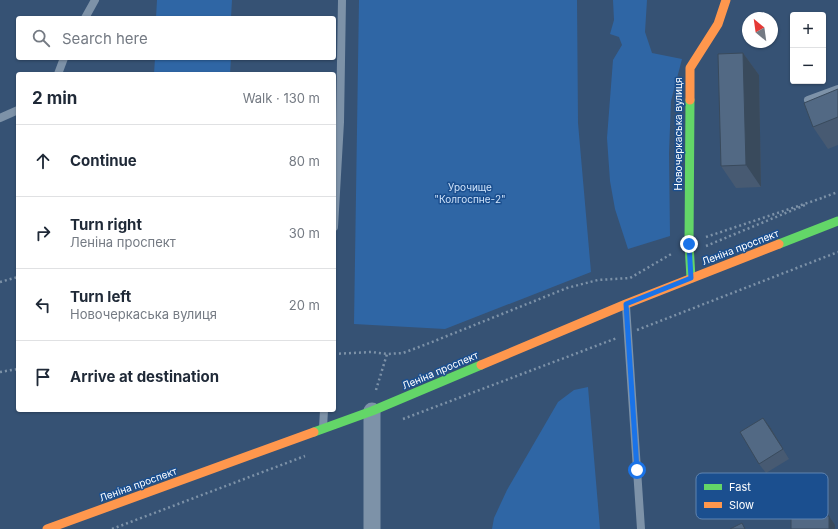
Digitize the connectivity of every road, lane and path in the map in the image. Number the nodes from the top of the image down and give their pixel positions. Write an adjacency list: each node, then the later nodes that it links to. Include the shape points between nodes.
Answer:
1 (95, 0): 4 (lane)
2 (342, 0): 11 (lane)
3 (726, 0): 15 (main road, Новочеркаська вулиця, via 718,24 690,68)
4 (86, 16)
5 (63, 60): 6 (lane)
6 (59, 72)
7 (838, 89): 8 (lane)
8 (808, 100)
9 (16, 111): 10 (lane)
10 (0, 118)
11 (336, 192)
12 (838, 192): 13 (path)
13 (825, 197): 15 (path); 15 (path, via 725,230)
14 (838, 221): 18 (main road, Леніна проспект)
15 (690, 248): 18 (main road, Новочеркаська вулиця); 23 (path, via 630,278 598,280 567,288 428,344 403,353)
16 (838, 252): 21 (path)
17 (16, 278): 19 (path)
18 (691, 278): 20 (main road, Леніна проспект)
19 (0, 282)
20 (626, 304): 21 (lane); 26 (main road, Леніна проспект)
21 (628, 334): 31 (lane)
22 (336, 354): 23 (path)
23 (387, 354): 26 (path)
24 (16, 369): 25 (path)
25 (0, 372)
26 (372, 410): 28 (main road, Леніна проспект); 30 (street)
27 (324, 412): 28 (lane)
28 (323, 429): 29 (main road, Леніна проспект)
29 (47, 529)
30 (372, 529)
31 (641, 529)

